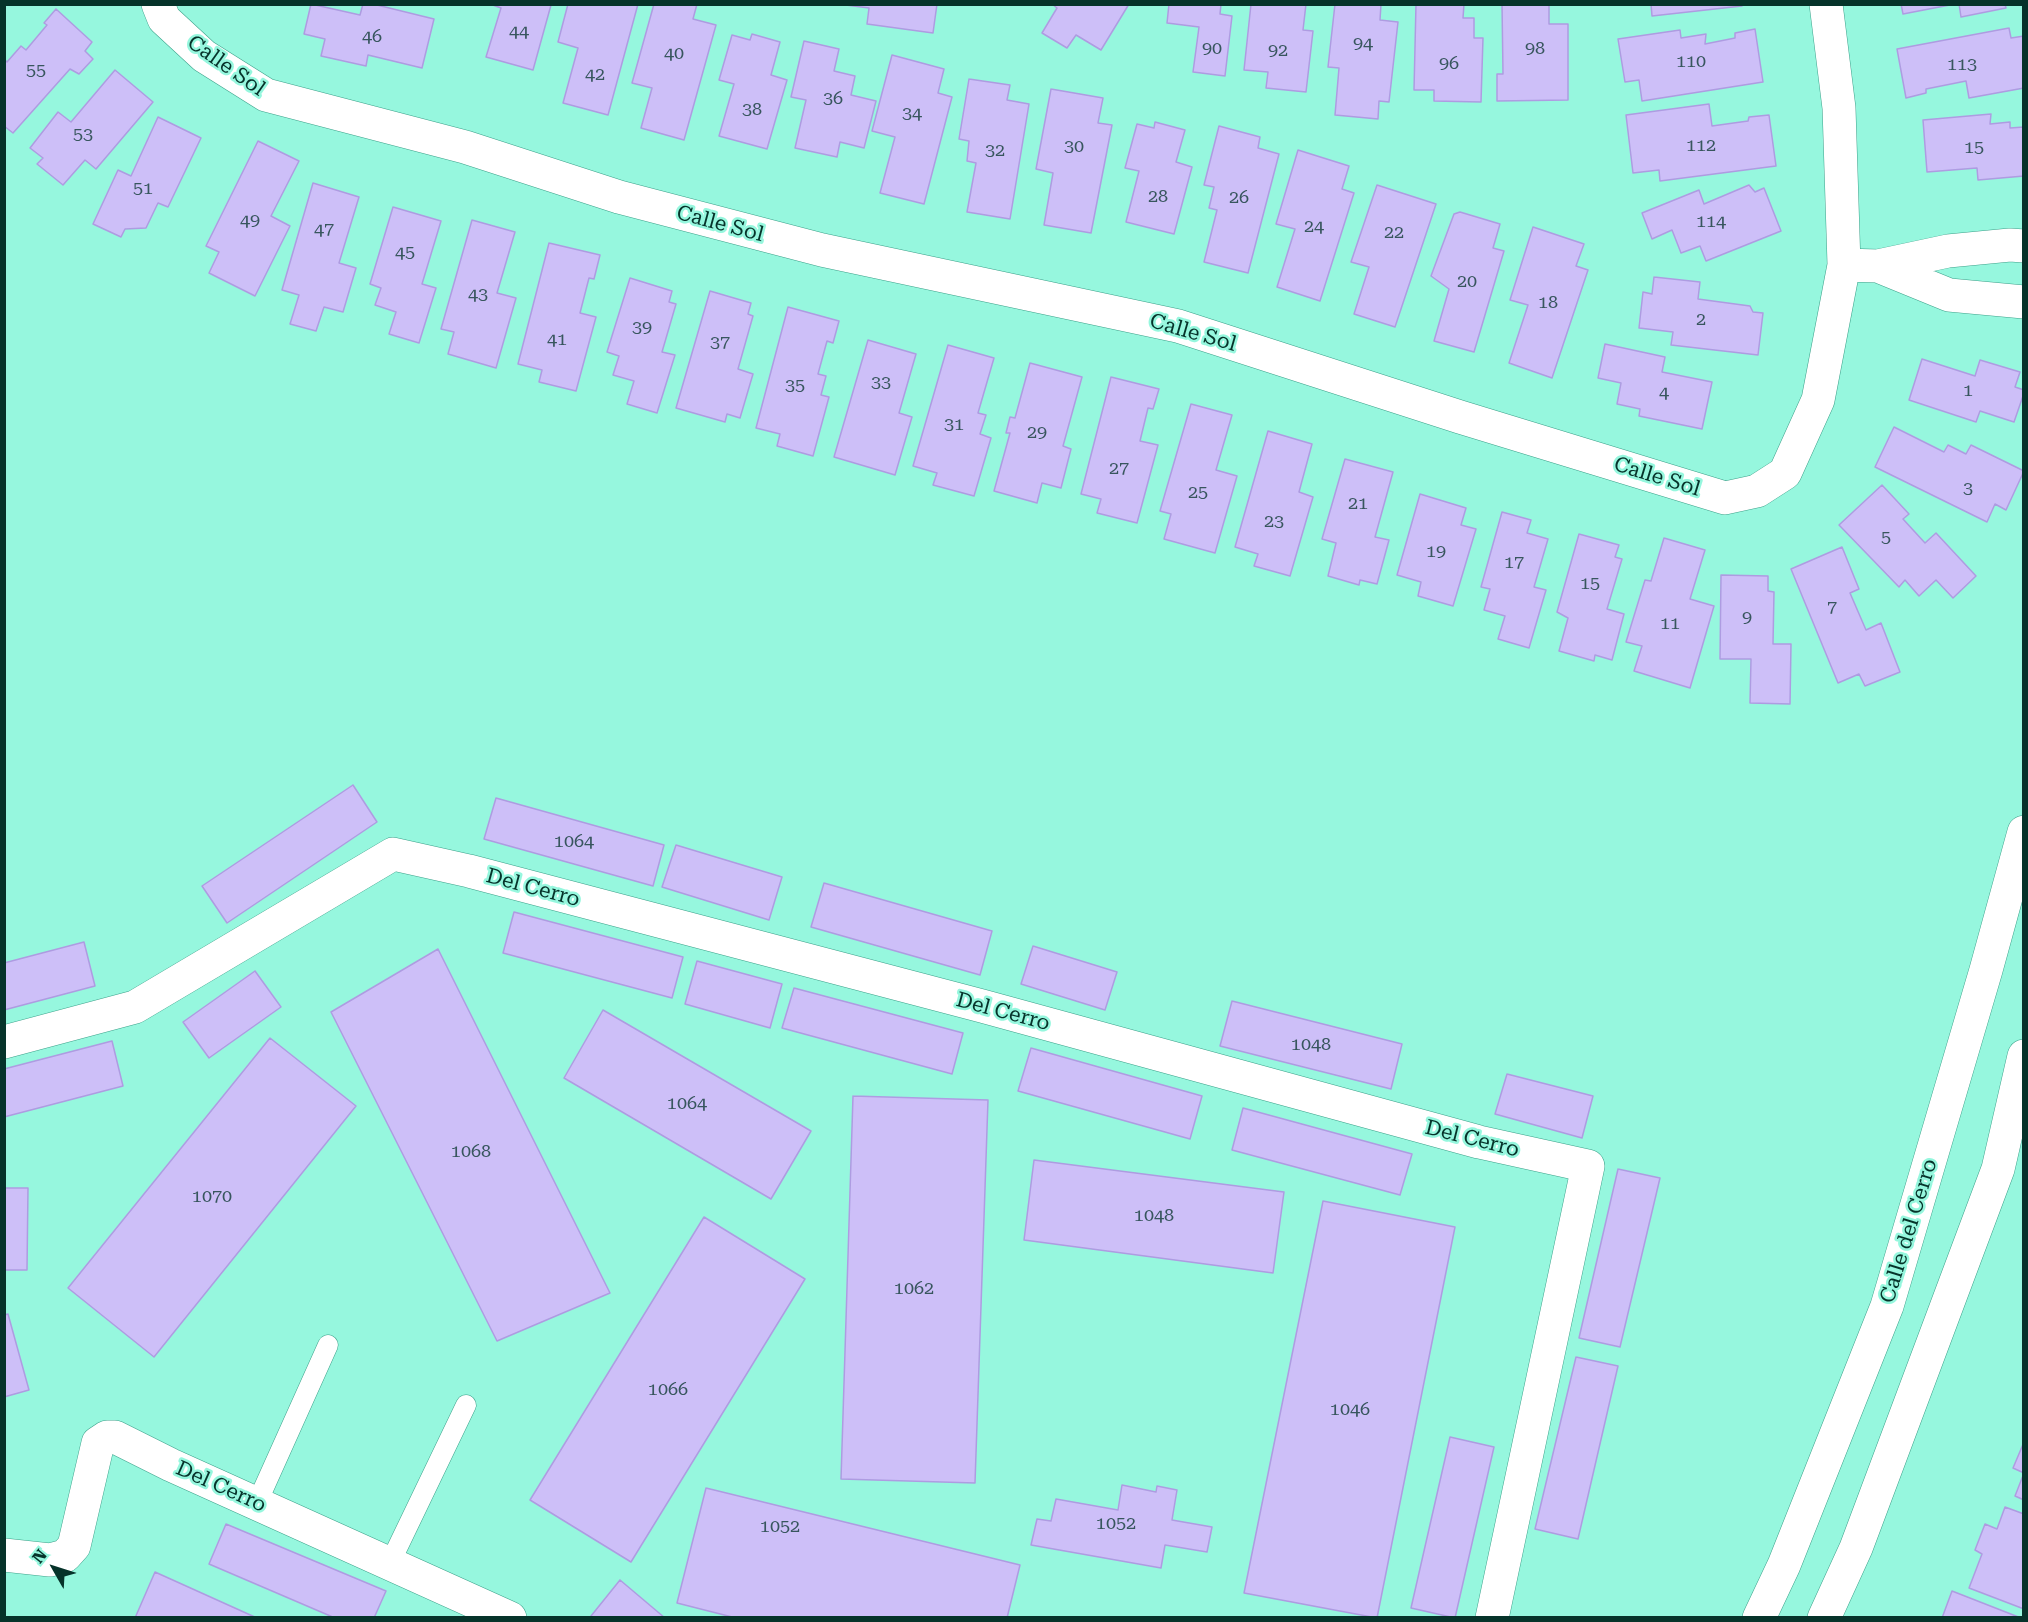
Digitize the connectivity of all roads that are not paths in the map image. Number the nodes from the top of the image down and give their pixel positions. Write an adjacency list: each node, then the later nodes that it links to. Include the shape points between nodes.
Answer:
1 (158, 4): 4 (street, Calle Sol, via 164,19 204,56 266,95 465,147 619,197 822,250 1178,326 1725,498 1757,491 1785,473 1818,400)
2 (1826, 4): 4 (street, Calle Sol, via 1839,108)
3 (2024, 246): 5 (street, via 1948,251)
4 (1844, 265): 5 (street)
5 (1878, 267): 6 (street, via 1949,295)
6 (2024, 302)
7 (2023, 837): 17 (street, Calle del Cerro, via 1887,1306 1784,1565)
8 (4, 1042): 16 (street, Del Cerro, via 135,1007 393,854 982,1006 1479,1142 1588,1166)
9 (2024, 1056): 18 (street, via 1998,1168 1856,1548)
10 (328, 1345): 12 (lane)
11 (466, 1405): 14 (lane)
12 (257, 1503): 13 (street, Del Cerro, via 115,1437 107,1437 98,1443 75,1546 65,1556 50,1560); 14 (street, Del Cerro)
13 (4, 1555)
14 (390, 1563): 15 (street, Del Cerro)
15 (510, 1617)
16 (1492, 1617)
17 (1759, 1617)
18 (1824, 1617)

